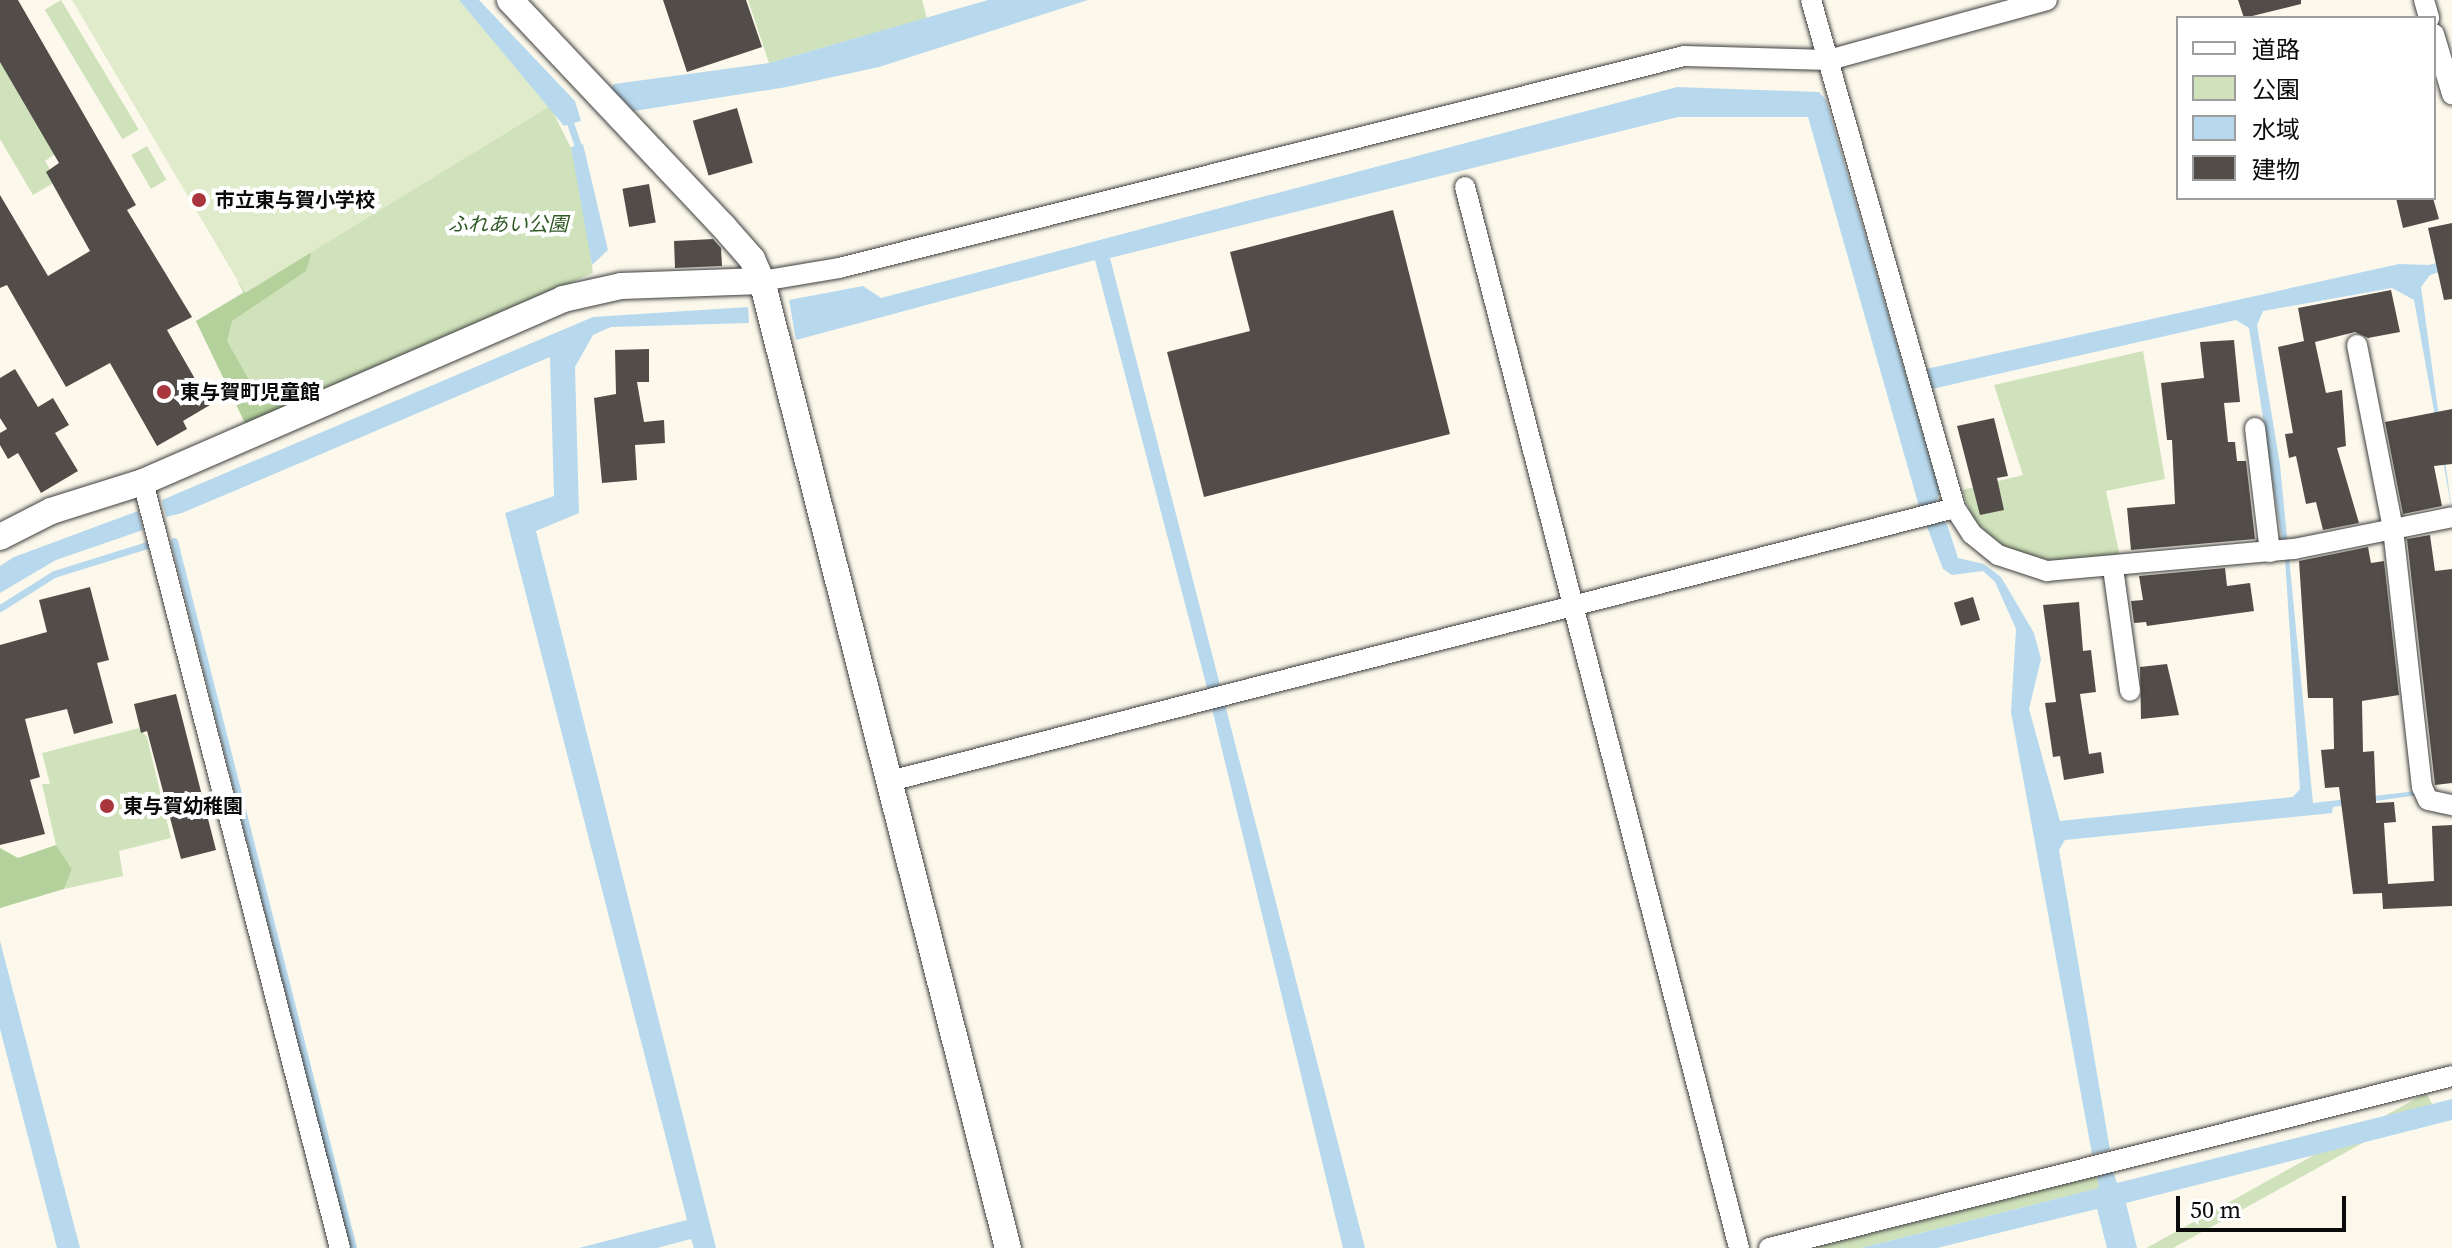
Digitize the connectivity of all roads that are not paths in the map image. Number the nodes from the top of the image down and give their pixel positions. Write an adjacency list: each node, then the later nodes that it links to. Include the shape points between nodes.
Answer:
1 (510, 0): 8 (street, via 723,226)
2 (1811, 0): 5 (street)
3 (2047, 0): 5 (street)
4 (2436, 41): 6 (street)
5 (1829, 60): 8 (street, via 1684,56 839,268); 12 (street)
6 (2452, 94)
7 (1465, 187): 18 (street)
8 (762, 281): 11 (street, via 621,286 563,299); 20 (street)
9 (2357, 345): 14 (street)
10 (2255, 428): 16 (street)
11 (143, 482): 15 (street, via 51,511); 23 (street)
12 (1949, 509): 17 (street, via 1998,555 2047,571); 18 (street)
13 (2452, 517): 14 (street)
14 (2393, 529): 16 (street); 21 (street, via 2422,787 2428,800)
15 (0, 537)
16 (2281, 550): 17 (street)
17 (2113, 568): 19 (street)
18 (1574, 606): 20 (street); 25 (street)
19 (2130, 691)
20 (890, 781): 24 (street)
21 (2452, 805)
22 (2452, 1076): 26 (street)
23 (340, 1248)
24 (1008, 1248)
25 (1739, 1248)
26 (1769, 1248)

